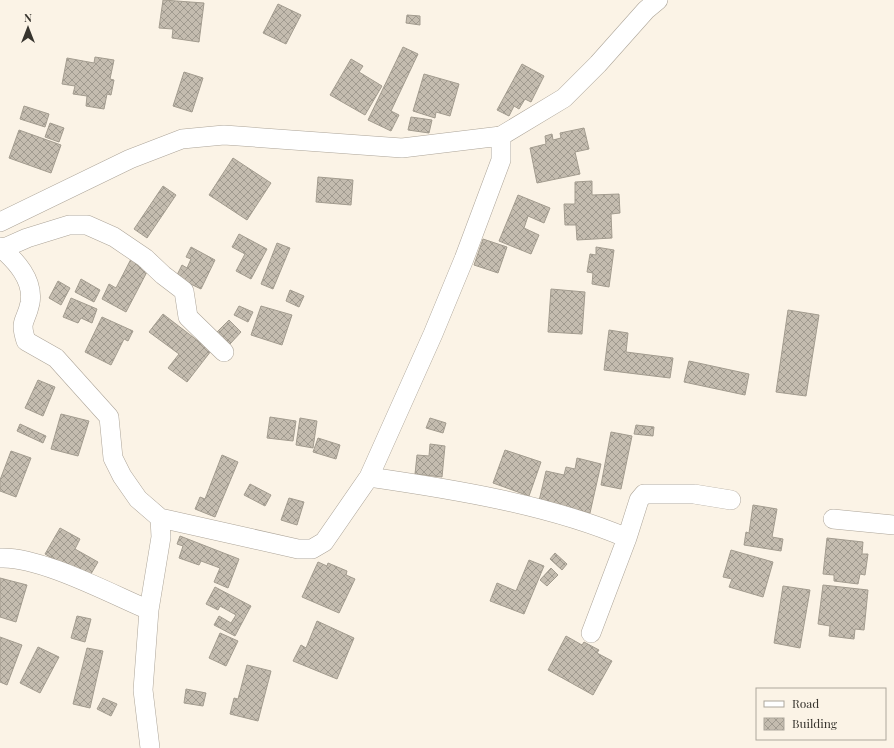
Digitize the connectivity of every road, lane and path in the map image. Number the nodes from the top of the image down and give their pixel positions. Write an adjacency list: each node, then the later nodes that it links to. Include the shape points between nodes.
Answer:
1 (658, 0): 2 (street, via 564,98)
2 (501, 136): 3 (street, via 402,148 224,135 182,139 130,159); 6 (street, via 501,160 464,259)
3 (0, 222)
4 (1, 248): 5 (street, via 69,225 87,225 114,237 184,290 188,318); 8 (street, via 23,271 30,289 30,302 21,327 26,342 56,358 109,417 113,458 122,476 138,499)
5 (224, 352)
6 (369, 477): 8 (street, via 324,542 312,549 298,549); 11 (street, via 436,486 539,510)
7 (731, 500): 11 (street, via 694,494 644,494 636,506)
8 (160, 518): 13 (street, via 161,537)
9 (833, 519): 10 (street)
10 (894, 525)
11 (627, 538): 14 (street)
12 (0, 558): 13 (street, via 7,557 45,566)
13 (149, 610): 15 (street, via 143,690)
14 (591, 633)
15 (150, 748)

